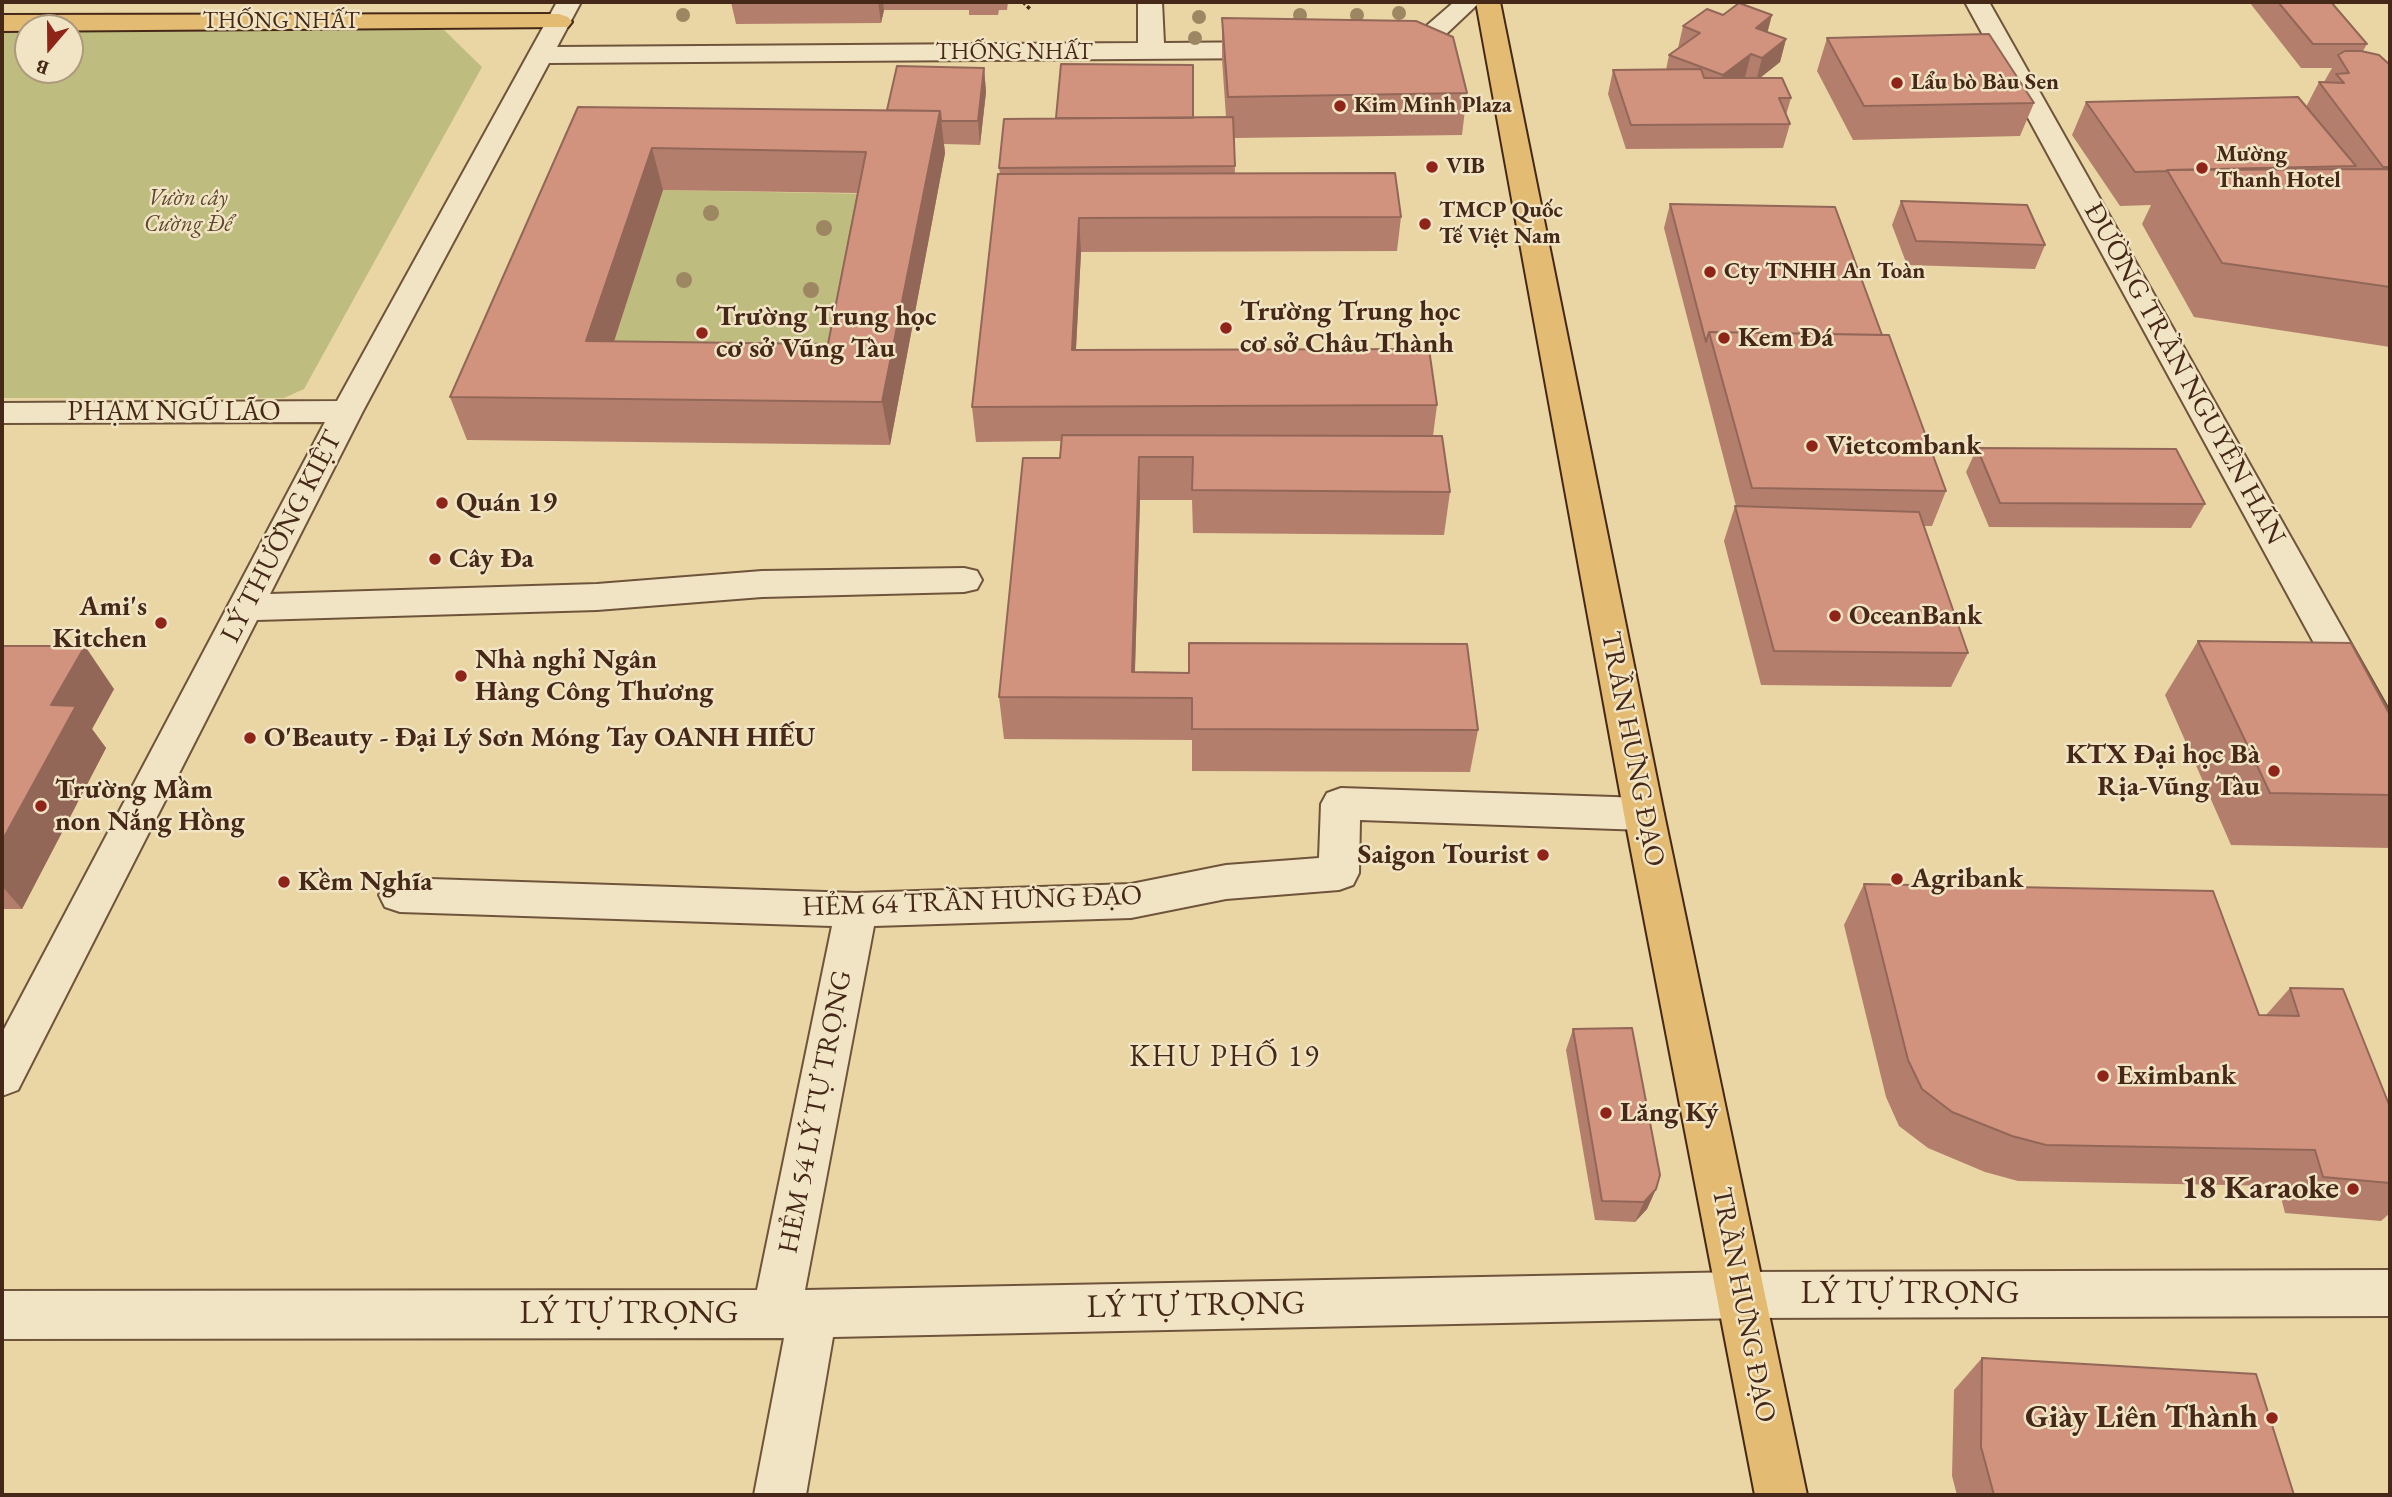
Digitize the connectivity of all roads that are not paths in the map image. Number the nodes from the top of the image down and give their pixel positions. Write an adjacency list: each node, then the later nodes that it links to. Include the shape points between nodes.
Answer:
1 (1150, 2): 9 (street)
2 (1468, 2): 7 (street, via 1416,48)
3 (1488, 2): 16 (main road, TRẦN HƯNG ĐẠO)
4 (1977, 2): 15 (street, ĐƯỜNG TRẦN NGUYÊN HÃN)
5 (564, 12): 6 (main road, THỐNG NHẤT); 10 (street, LÝ THƯỜNG KIỆT)
6 (84, 22)
7 (1360, 49)
8 (1304, 50): 9 (street, THỐNG NHẤT)
9 (1151, 52): 10 (street, THỐNG NHẤT)
10 (543, 55): 11 (street, LÝ THƯỜNG KIỆT)
11 (347, 411): 12 (street, PHẠM NGŨ LÃO); 14 (street, LÝ THƯỜNG KIỆT)
12 (2, 413)
13 (964, 580): 14 (street, via 762,584 597,597)
14 (245, 608): 19 (street, LÝ THƯỜNG KIỆT)
15 (2390, 747)
16 (1644, 814): 18 (street, HẺM 64 TRẦN HƯNG ĐẠO, via 1340,804 1339,873 1226,882 1131,901); 21 (main road, TRẦN HƯNG ĐẠO)
17 (400, 895): 18 (street, HẺM 64 TRẦN HƯNG ĐẠO)
18 (856, 910): 22 (street, HẺM 54 LÝ TỰ TRỌNG)
19 (2, 1076)
20 (2390, 1293): 21 (street, LÝ TỰ TRỌNG)
21 (1742, 1295): 22 (street, LÝ TỰ TRỌNG); 25 (main road, TRẦN HƯNG ĐẠO)
22 (794, 1314): 23 (street, LÝ TỰ TRỌNG); 24 (street, HẺM 54 LÝ TỰ TRỌNG)
23 (2, 1315)
24 (780, 1495)
25 (1781, 1495)

